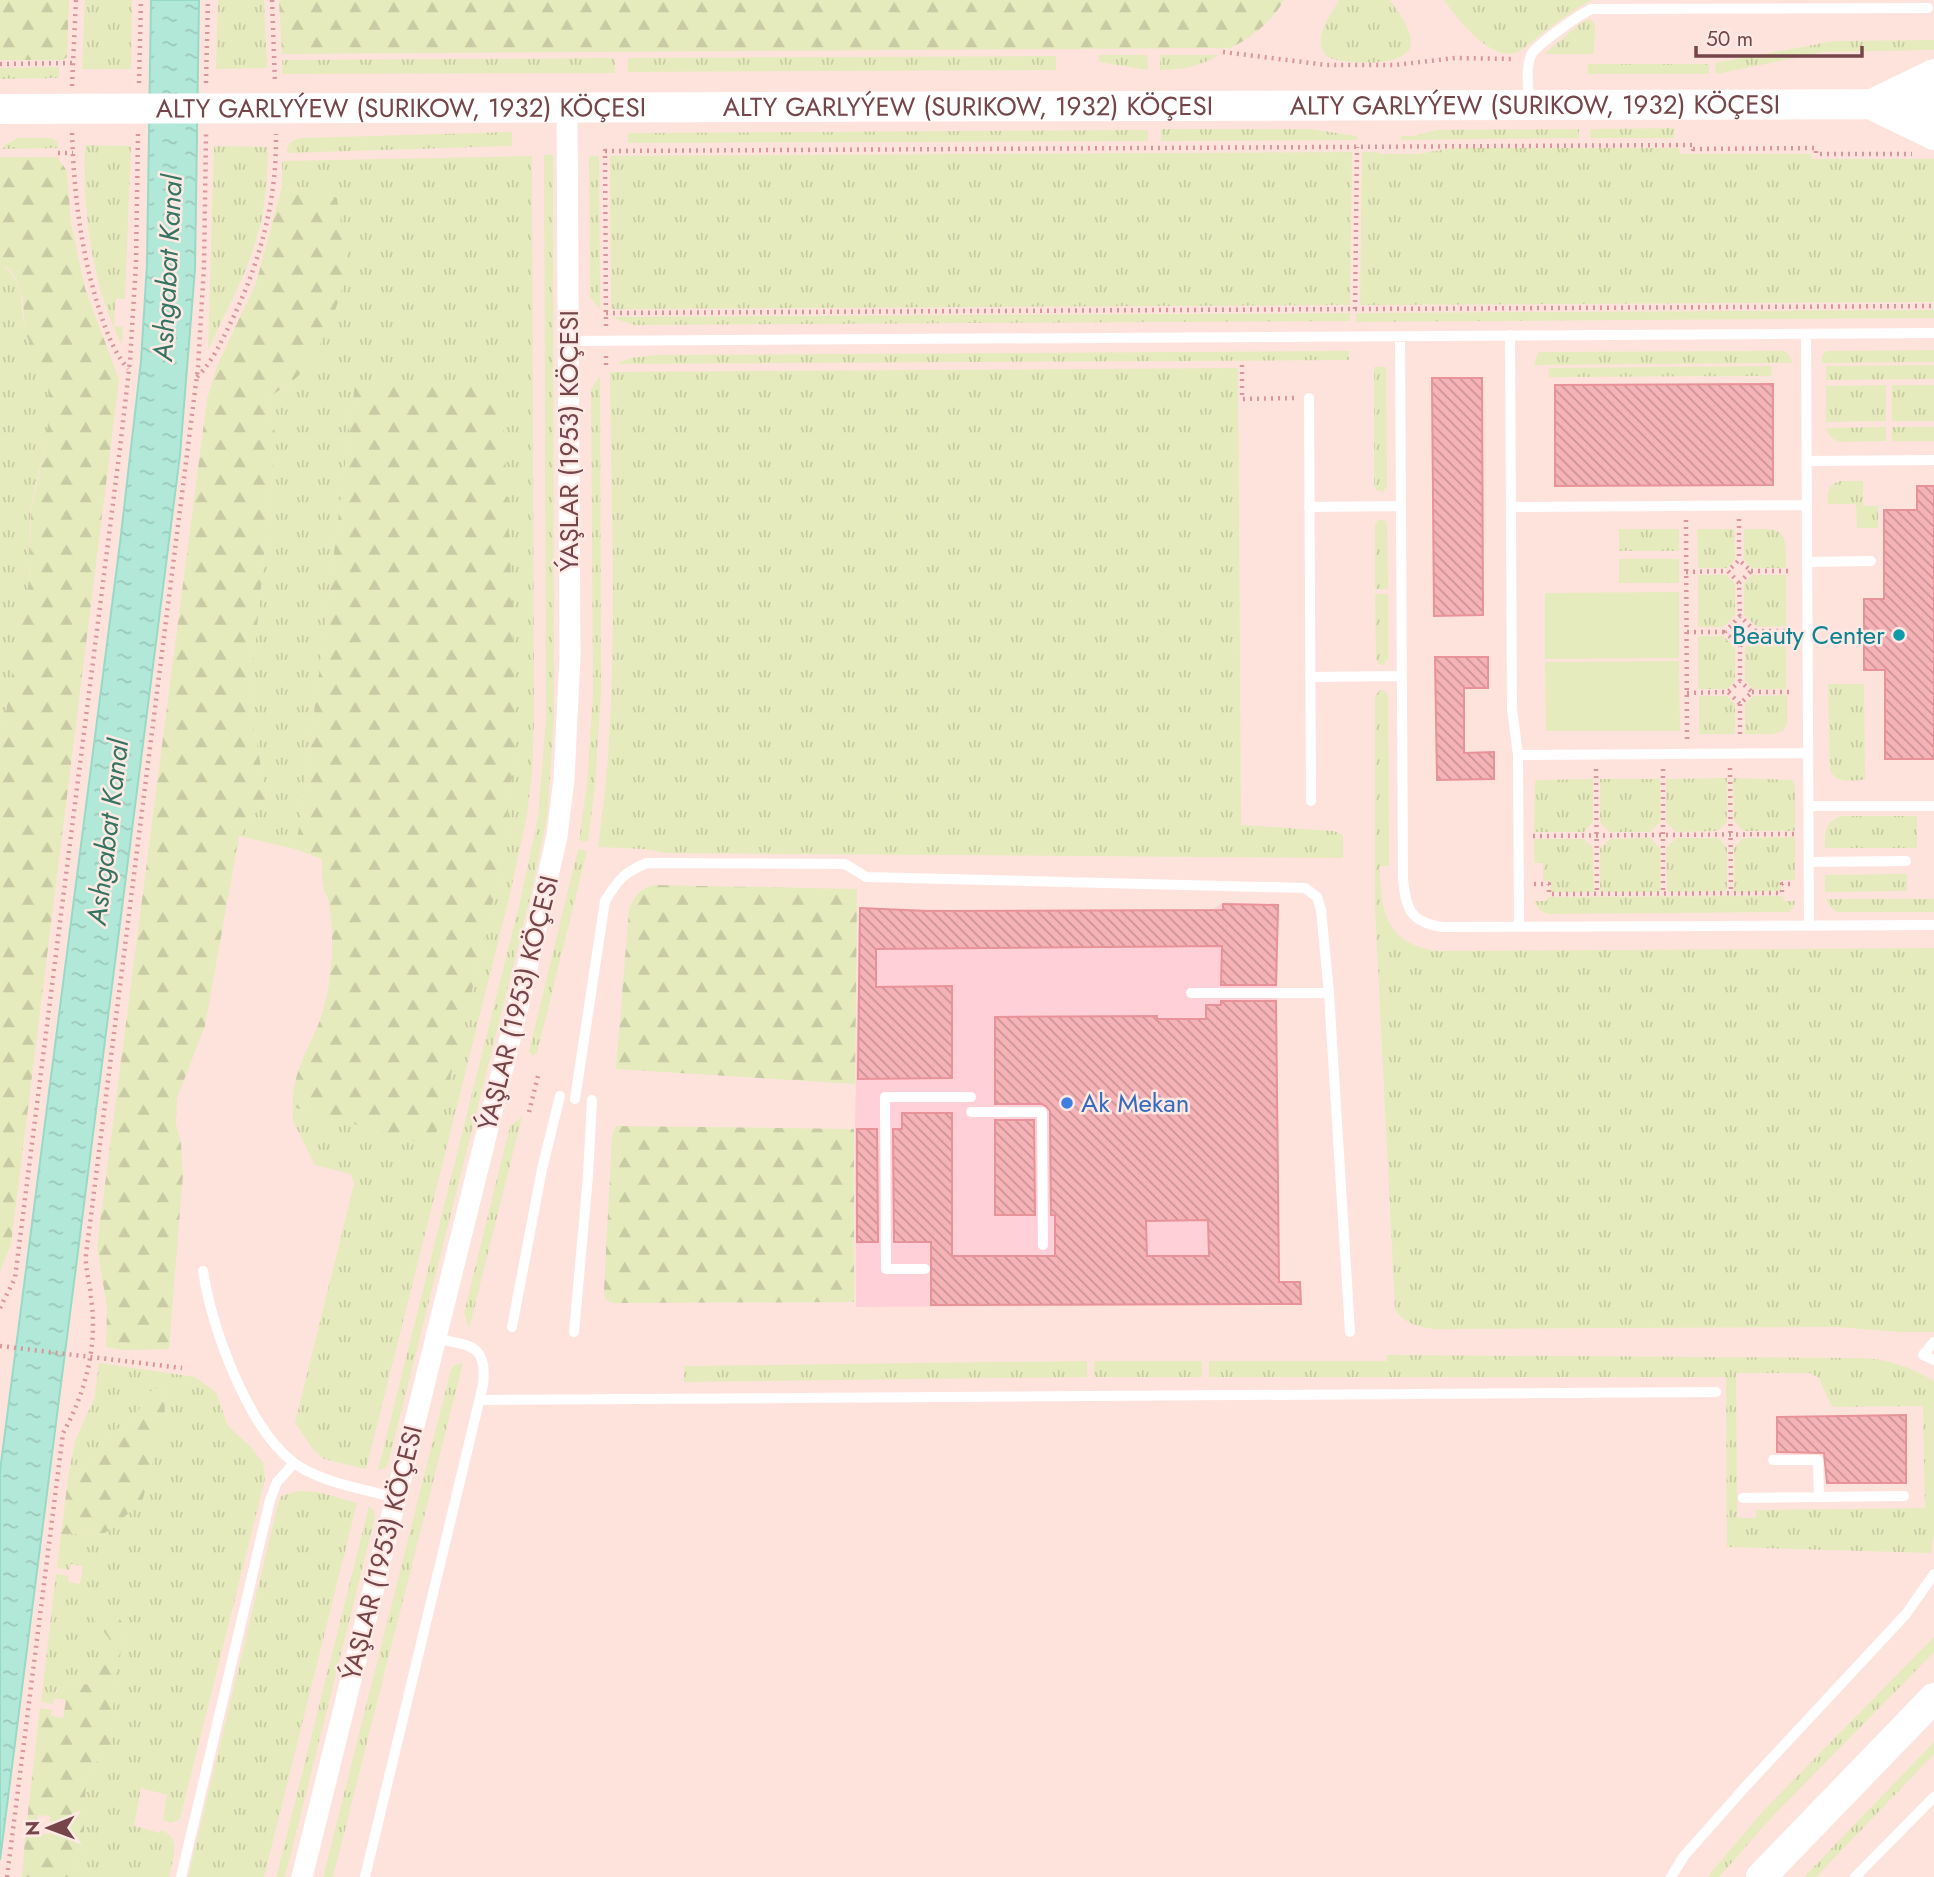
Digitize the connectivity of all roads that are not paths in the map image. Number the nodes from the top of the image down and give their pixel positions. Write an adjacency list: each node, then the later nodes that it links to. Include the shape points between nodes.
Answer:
1 (1928, 8): 5 (lane, via 1592,9 1532,53)
2 (1934, 74): 3 (street)
3 (1871, 104): 4 (street, ALTY GARLYÝEW (SURIKOW, 1932) KÖÇESI); 5 (street, ALTY GARLYÝEW (SURIKOW, 1932) KÖÇESI); 8 (street)
4 (1934, 104)
5 (1529, 106): 6 (street, ALTY GARLYÝEW (SURIKOW, 1932) KÖÇESI)
6 (567, 108): 7 (street, ALTY GARLYÝEW (SURIKOW, 1932) KÖÇESI); 13 (street, ÝAŞLAR (1953) KÖÇESI)
7 (0, 109)
8 (1927, 144)
9 (1934, 333): 10 (lane)
10 (1806, 334): 11 (lane); 16 (lane)
11 (1510, 335): 12 (lane); 20 (lane)
12 (1399, 338): 13 (lane); 18 (lane)
13 (569, 341): 48 (street, ÝAŞLAR (1953) KÖÇESI, via 568,708 557,836)
14 (1309, 398): 19 (lane)
15 (1934, 460): 16 (lane)
16 (1807, 461): 17 (lane)
17 (1807, 505): 20 (lane); 22 (lane)
18 (1401, 506): 19 (lane); 23 (lane)
19 (1309, 507): 24 (lane)
20 (1511, 507): 26 (lane, via 1512,709)
21 (1871, 561): 22 (lane)
22 (1807, 562): 25 (lane)
23 (1402, 676): 24 (lane); 34 (lane, via 1405,900 1416,919 1429,925)
24 (1310, 677): 27 (lane)
25 (1808, 753): 26 (lane); 28 (lane)
26 (1518, 755): 34 (lane)
27 (1311, 801)
28 (1808, 806): 29 (lane); 31 (lane)
29 (1934, 806)
30 (1906, 861): 31 (lane)
31 (1809, 862): 32 (lane)
32 (1809, 925): 33 (lane); 34 (lane)
33 (1934, 925)
34 (1519, 927)
35 (1191, 993): 36 (lane)
36 (1329, 993): 39 (lane, via 1321,911 1317,897 1305,888 866,877 845,864 647,863 629,870 605,901); 47 (lane)
37 (560, 1096): 45 (lane)
38 (971, 1097): 43 (lane, via 885,1097 886,1269)
39 (575, 1099)
40 (592, 1100): 46 (lane)
41 (971, 1112): 42 (lane, via 1042,1112)
42 (1043, 1245)
43 (925, 1269)
44 (203, 1271): 54 (lane, via 226,1357 244,1395 274,1444)
45 (512, 1327)
46 (574, 1332)
47 (1350, 1332)
48 (435, 1338): 52 (lane, via 471,1347 484,1359); 56 (street, ÝAŞLAR (1953) KÖÇESI)
49 (1934, 1342): 50 (lane, via 1923,1355)
50 (1934, 1360)
51 (1716, 1392): 52 (lane)
52 (480, 1400): 64 (lane)
53 (1773, 1460): 57 (lane, via 1818,1460)
54 (294, 1463): 56 (lane, via 313,1474); 62 (lane, via 270,1500)
55 (1904, 1496): 57 (lane)
56 (396, 1497): 63 (street, ÝAŞLAR (1953) KÖÇESI)
57 (1819, 1497): 58 (lane)
58 (1743, 1498)
59 (1934, 1574): 65 (lane, via 1906,1614 1746,1786)
60 (1934, 1698): 66 (street)
61 (1934, 1797): 67 (lane)
62 (181, 1877)
63 (302, 1877)
64 (365, 1877)
65 (1671, 1877)
66 (1761, 1877)
67 (1855, 1877)

